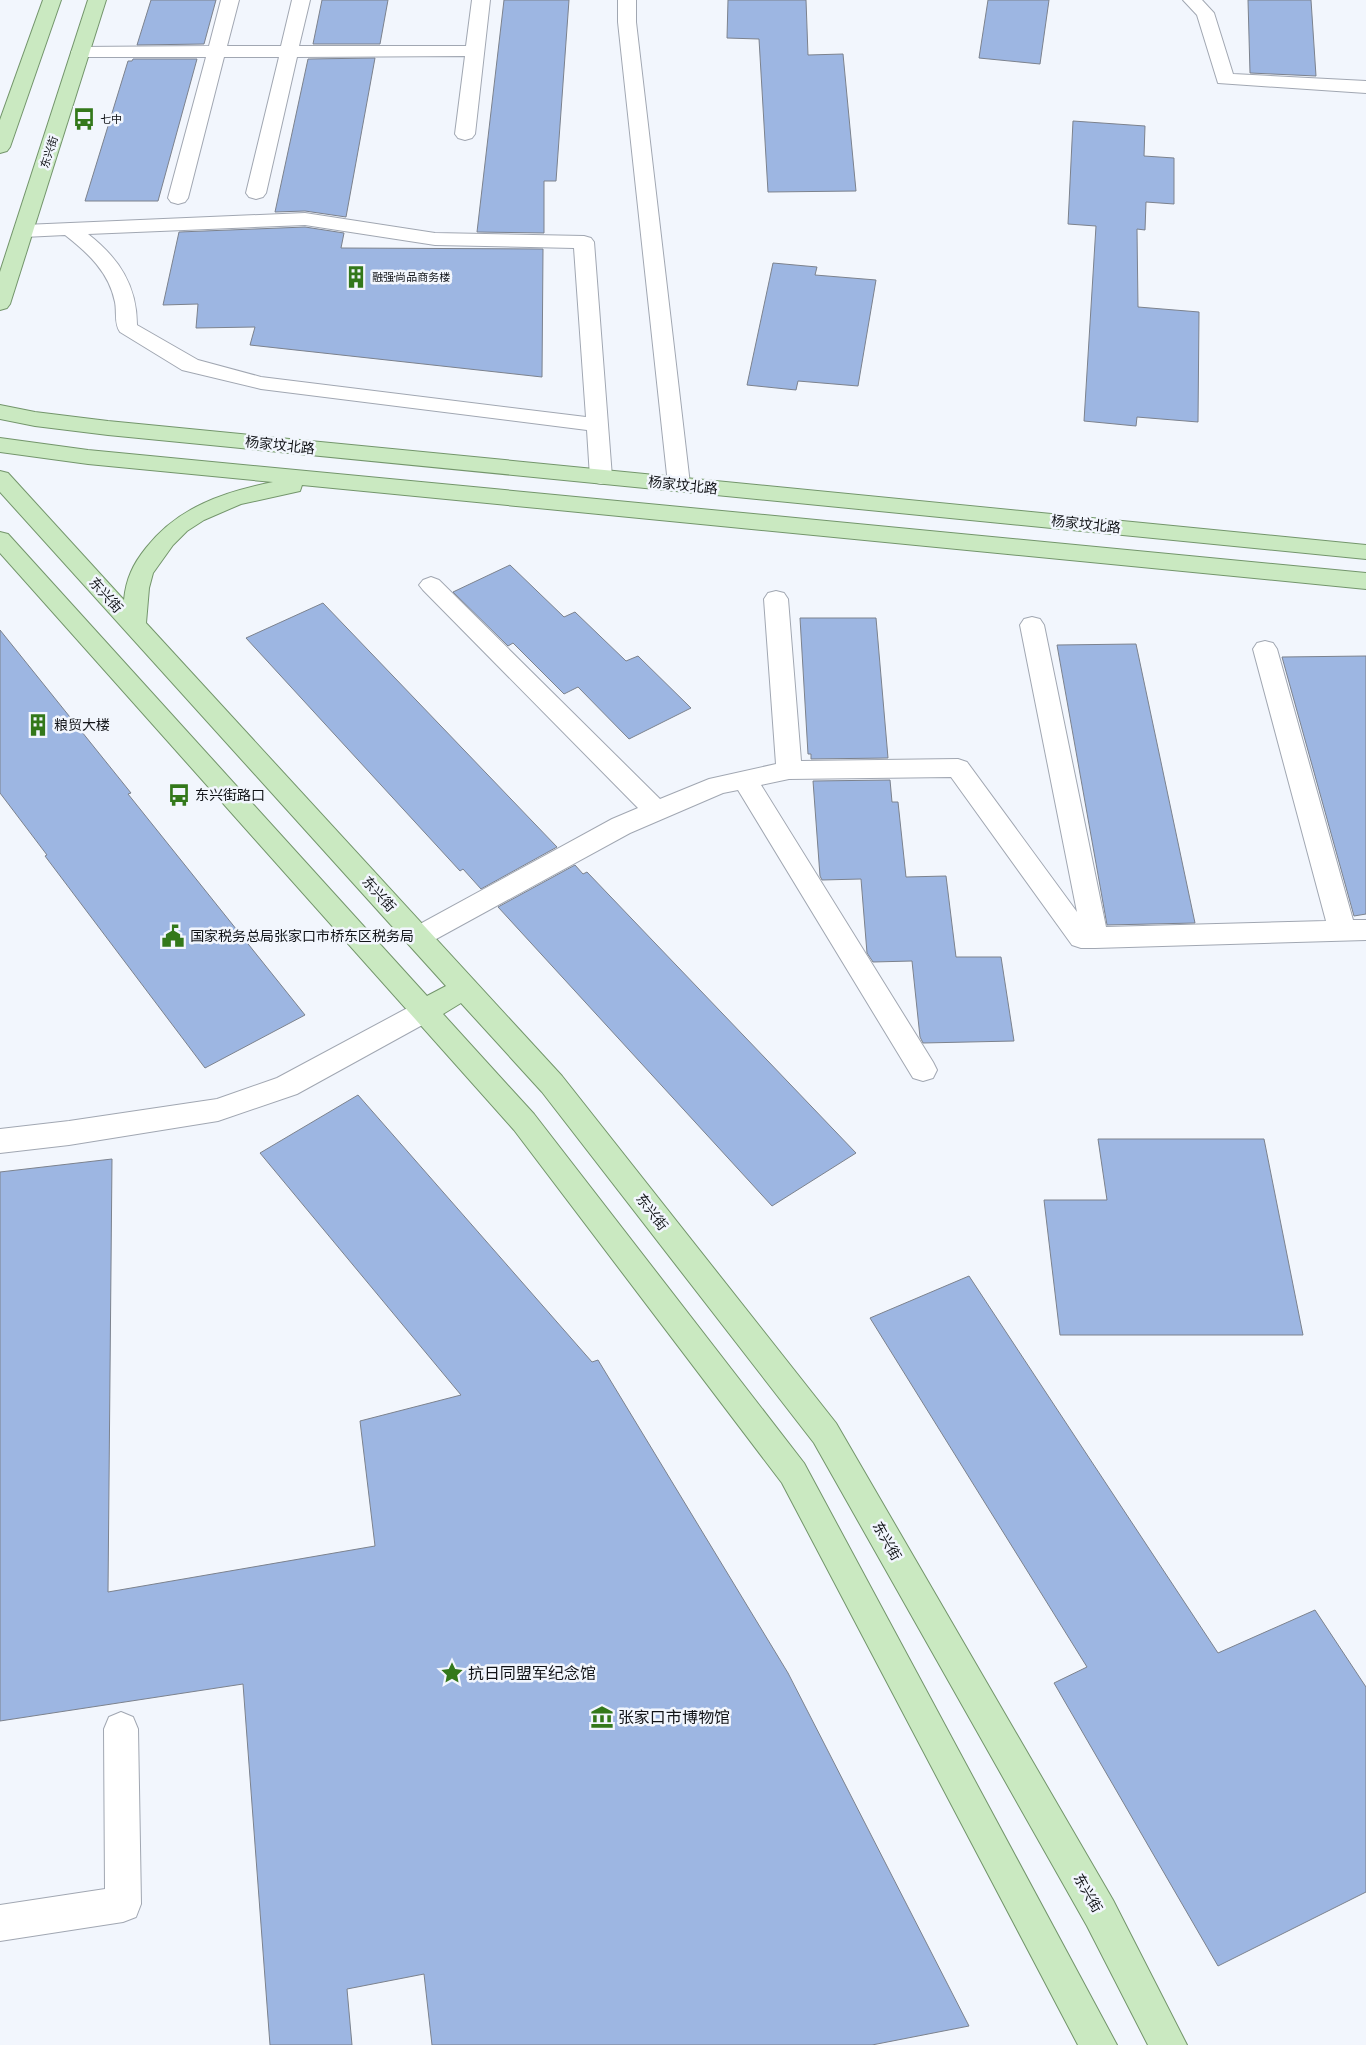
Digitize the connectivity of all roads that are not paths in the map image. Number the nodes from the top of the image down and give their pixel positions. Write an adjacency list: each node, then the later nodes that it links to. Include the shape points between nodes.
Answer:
1 (52, 0): 14 (main road)
2 (97, 0): 10 (main road, 东兴街)
3 (230, 0): 8 (street)
4 (300, 0): 9 (street)
5 (481, 0): 11 (street)
6 (627, 0): 26 (street)
7 (1192, 0): 12 (street, via 1205,13 1225,79)
8 (216, 51): 9 (street); 10 (street); 16 (street)
9 (288, 51): 11 (street); 15 (street)
10 (80, 52): 18 (main road, 东兴街)
11 (474, 52): 13 (street)
12 (1366, 87)
13 (465, 134)
14 (0, 147)
15 (256, 193)
16 (178, 198)
17 (69, 229): 18 (street); 21 (street, via 112,268 125,299 127,328 190,365 261,383); 21 (street, via 305,219 435,239 584,242)
18 (24, 230): 19 (main road, 东兴街)
19 (0, 304)
20 (0, 412): 23 (main road, 杨家坟北路, via 108,428)
21 (597, 424): 23 (street)
22 (0, 445): 25 (main road, 杨家坟北路)
23 (601, 477): 26 (main road, 杨家坟北路)
24 (0, 478): 32 (main road, 东兴街)
25 (334, 480): 29 (main road, 杨家坟北路); 32 (main road, via 270,489 226,500 190,518 161,542 140,574)
26 (679, 484): 28 (main road, 杨家坟北路)
27 (0, 539): 42 (main road)
28 (1366, 552)
29 (1366, 581)
30 (431, 585): 37 (street)
31 (776, 598): 35 (street)
32 (134, 625): 39 (main road, 东兴街)
33 (1032, 625): 40 (street)
34 (1265, 649): 38 (street)
35 (789, 770): 36 (street); 40 (street, via 958,768 1081,938)
36 (744, 779): 37 (street, via 718,784); 43 (street)
37 (656, 811): 39 (street, via 621,826)
38 (1354, 930): 40 (street)
39 (418, 936): 41 (main road, 东兴街)
40 (1095, 938)
41 (464, 988): 42 (main road); 48 (main road, 东兴街, via 552,1084 825,1433 1100,1913)
42 (425, 1011): 44 (street, via 287,1086 218,1110); 47 (main road, via 524,1122 793,1472)
43 (923, 1070)
44 (0, 1141)
45 (121, 1729): 46 (street, via 123,1904)
46 (0, 1923)
47 (1098, 2045)
48 (1168, 2045)

